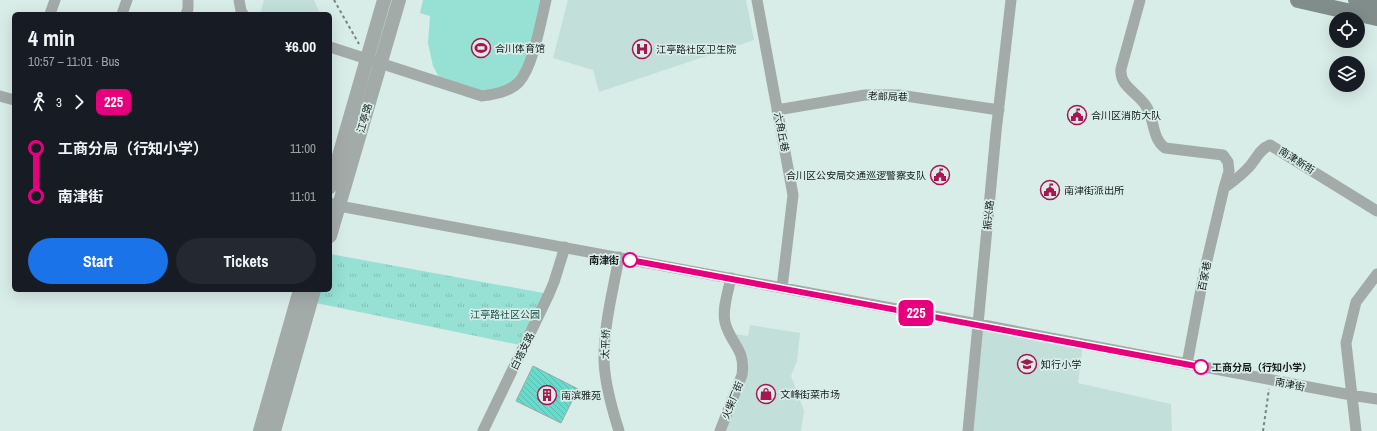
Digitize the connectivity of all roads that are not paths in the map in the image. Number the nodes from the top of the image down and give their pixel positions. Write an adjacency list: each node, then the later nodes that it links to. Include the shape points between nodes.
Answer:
1 (55, 0): 14 (street)
2 (127, 0): 15 (street)
3 (188, 0): 16 (street)
4 (239, 0): 17 (street)
5 (384, 0): 20 (street, 江亭路)
6 (399, 0): 20 (street, 江亭路)
7 (546, 0): 20 (street, via 530,62 519,82 501,93 482,96)
8 (757, 0): 23 (street, 六角丘巷)
9 (1011, 0): 24 (street, 振兴路)
10 (1140, 0): 26 (street, 百家巷, via 1120,77 1144,102 1156,137 1165,148 1223,155 1227,159 1229,171)
11 (1298, 0): 18 (main road)
12 (1356, 0): 13 (main road)
13 (1377, 5)
14 (51, 12)
15 (123, 12)
16 (187, 12)
17 (242, 12)
18 (1377, 18)
19 (332, 48): 20 (street)
20 (374, 61): 25 (street, 江亭路); 27 (street, 江亭路)
21 (0, 96): 22 (street)
22 (12, 99)
23 (777, 110): 24 (street, 老邮局巷, via 865,95 899,95); 34 (street, 六角丘巷, via 793,195)
24 (999, 110): 37 (street, 振兴路)
25 (332, 181)
26 (1224, 188): 28 (street, 南津新街, via 1242,174 1259,153 1270,145); 38 (street, 百家巷, via 1204,273)
27 (334, 205): 29 (street, 江亭路); 30 (street, 南津街)
28 (1377, 211)
29 (332, 220)
30 (564, 248): 31 (street, 南津街); 43 (street, 白塔支路, via 549,294)
31 (619, 258): 33 (street, 南津街); 44 (street, 太平桥, via 605,328 604,360)
32 (1377, 274): 39 (street, via 1356,302 1346,343)
33 (730, 278): 34 (street, 南津街); 45 (street, 火柴厂街, via 724,320 740,352 743,367)
34 (782, 288): 37 (street, 南津街)
35 (299, 292): 41 (street)
36 (313, 292): 42 (street)
37 (978, 324): 38 (street, 南津街); 46 (street, 振兴路)
38 (1188, 364): 39 (street, 南津街)
39 (1351, 395): 40 (street, 南津街); 47 (street)
40 (1377, 399)
41 (260, 431)
42 (274, 431)
43 (483, 431)
44 (619, 431)
45 (720, 431)
46 (968, 431)
47 (1356, 431)

